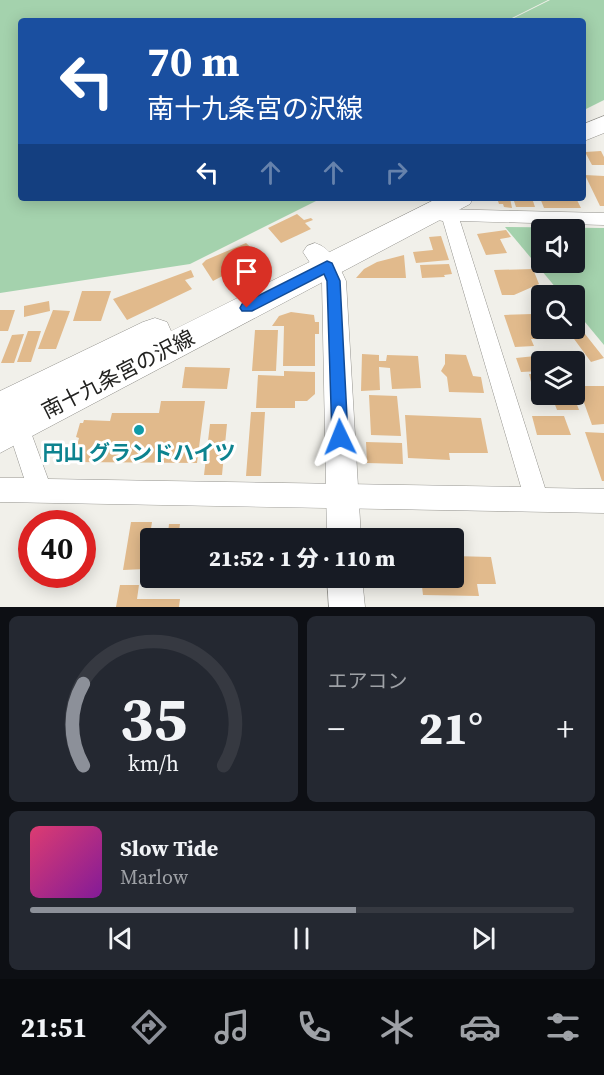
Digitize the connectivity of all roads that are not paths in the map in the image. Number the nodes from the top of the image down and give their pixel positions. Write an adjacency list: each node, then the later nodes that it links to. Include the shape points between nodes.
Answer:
1 (604, 109): 2 (main road)
2 (586, 118)
3 (604, 123): 4 (main road)
4 (586, 133)
5 (441, 207): 6 (street); 7 (main road, 南十九条宮の沢線); 12 (street)
6 (604, 219)
7 (321, 259): 8 (main road, 南十九条宮の沢線); 11 (street, via 334,281)
8 (6, 423): 10 (street)
9 (0, 490): 10 (street)
10 (40, 491): 11 (street)
11 (342, 496): 12 (street); 14 (street)
12 (537, 500): 13 (street)
13 (602, 505)
14 (344, 528)
15 (345, 588): 16 (street)
16 (346, 607)

